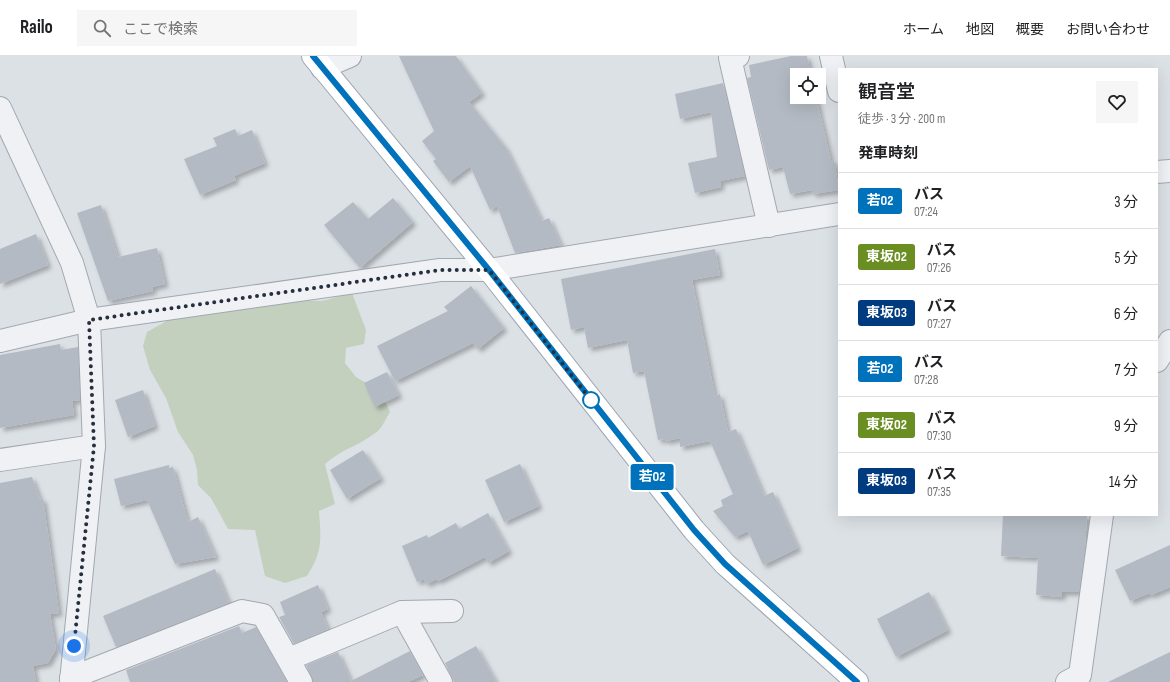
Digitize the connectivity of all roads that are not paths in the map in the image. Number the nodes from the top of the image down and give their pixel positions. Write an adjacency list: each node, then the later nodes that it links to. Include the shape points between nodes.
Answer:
1 (350, 56): 4 (street)
2 (738, 56): 10 (street, via 730,58)
3 (831, 56): 5 (street)
4 (317, 62): 11 (main road)
5 (838, 87)
6 (0, 108): 12 (street, via 72,263)
7 (1170, 171): 8 (street)
8 (1158, 172)
9 (838, 214): 10 (street)
10 (769, 226): 11 (street)
11 (489, 270): 12 (street, via 440,270); 25 (main road, via 694,530 725,564)
12 (89, 320): 13 (street); 16 (street)
13 (0, 341)
14 (1170, 341): 15 (street)
15 (1158, 359)
16 (94, 446): 17 (street); 22 (street)
17 (0, 460)
18 (1102, 516): 26 (street, via 1080,675)
19 (452, 610): 20 (street)
20 (402, 612): 21 (street); 24 (street)
21 (288, 659): 22 (street, via 263,614 242,610); 23 (street)
22 (71, 680)
23 (301, 682)
24 (441, 682)
25 (857, 682)
26 (1067, 682)

